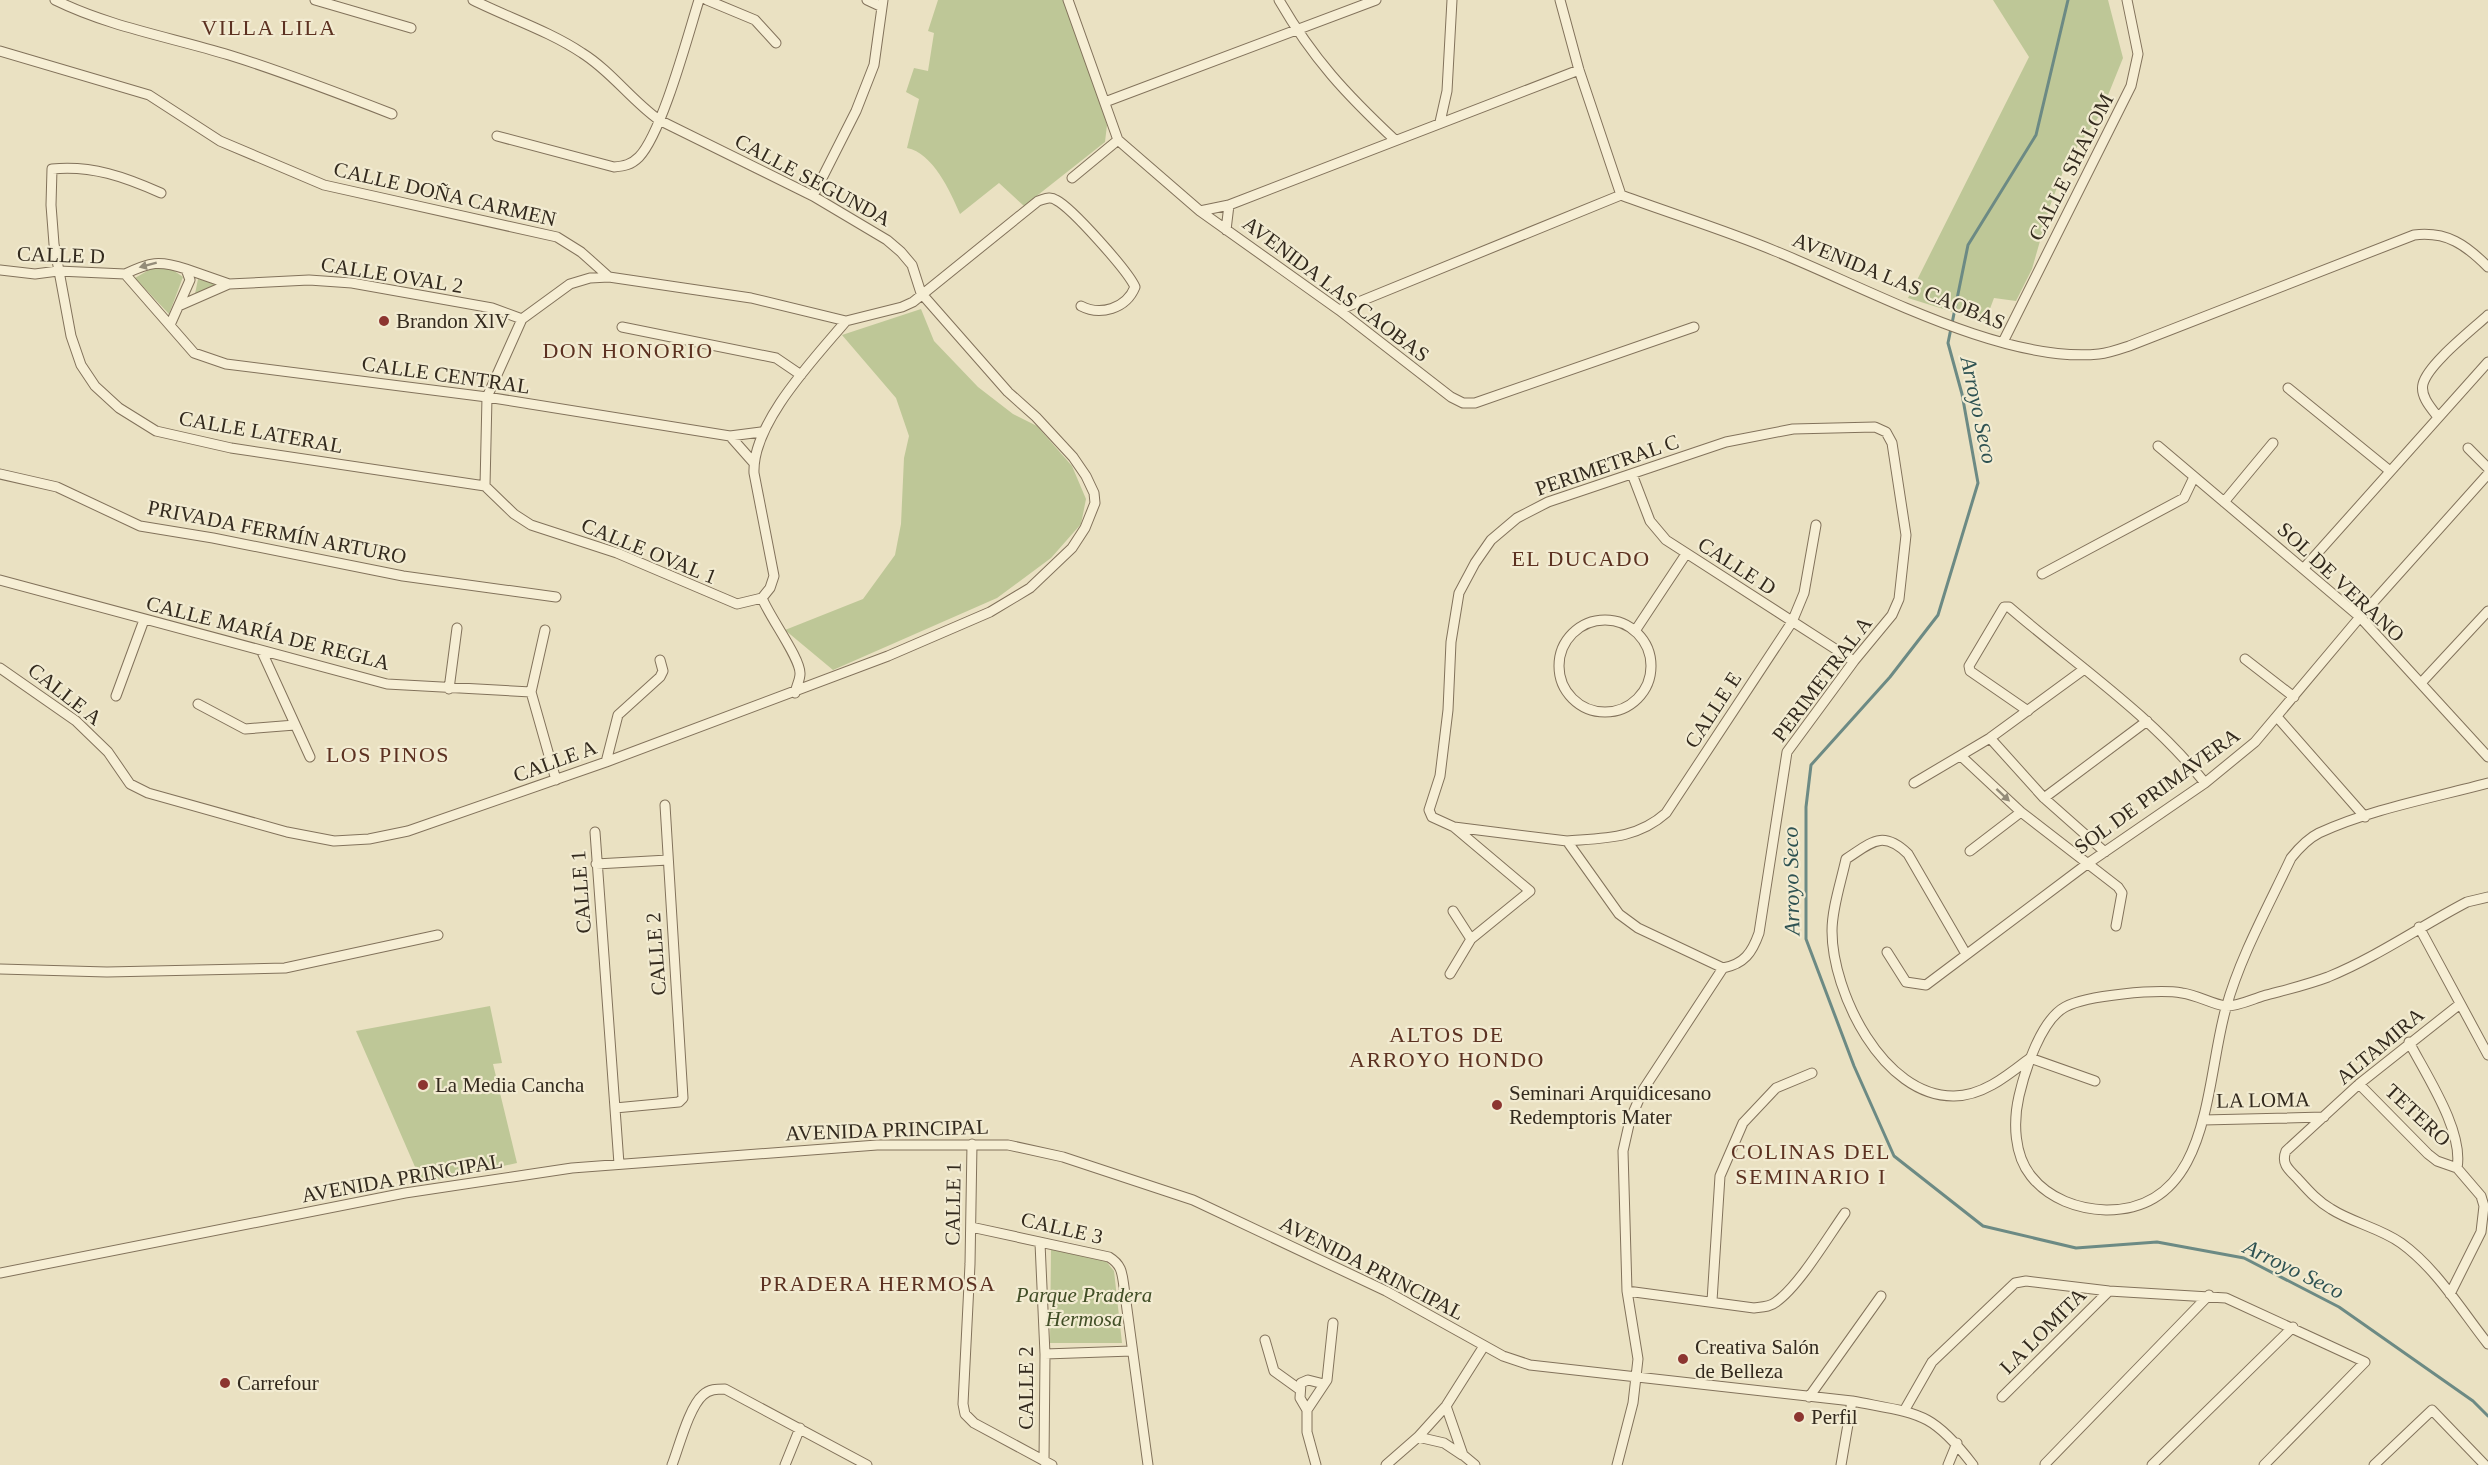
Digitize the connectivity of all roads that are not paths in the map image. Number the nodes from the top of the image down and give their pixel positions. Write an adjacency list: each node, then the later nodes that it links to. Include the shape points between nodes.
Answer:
1 (55, 0): 20 (street, via 117,26 283,72)
2 (315, 0): 14 (street)
3 (473, 0): 21 (street, CALLE SEGUNDA, via 580,51)
4 (699, 0): 21 (street)
5 (707, 0): 16 (street, via 755,20)
6 (867, 0): 13 (street)
7 (1068, 0): 19 (street)
8 (1280, 0): 15 (street)
9 (1376, 0): 15 (street)
10 (1452, 0): 22 (street, via 1447,91)
11 (1560, 0): 18 (street)
12 (2127, 0): 50 (street, CALLE SHALOM, via 2138,54 2131,86)
13 (882, 3): 29 (street, via 874,65 856,111)
14 (411, 28)
15 (1296, 30): 19 (street); 25 (street, via 1332,77)
16 (776, 43)
17 (0, 51): 38 (street, CALLE DOÑA CARMEN, via 149,95 220,141 324,185 557,237)
18 (1579, 69): 22 (street); 28 (street)
19 (1105, 102): 24 (street)
20 (392, 114)
21 (659, 120): 23 (street, via 640,155 629,165 614,167); 29 (street, CALLE SEGUNDA)
22 (1440, 122): 25 (street)
23 (497, 136)
24 (1118, 140): 26 (street); 31 (street, AVENIDA LAS CAOBAS)
25 (1395, 140): 30 (street)
26 (1071, 178)
27 (161, 193): 36 (street, CALLE LATERAL, via 98,170 52,169 51,205)
28 (1621, 195): 43 (street); 50 (street, AVENIDA LAS CAOBAS, via 1775,251 1971,333)
29 (813, 196): 40 (street, CALLE SEGUNDA, via 887,240 912,266)
30 (1229, 205): 31 (street); 32 (street)
31 (1200, 211): 32 (street, AVENIDA LAS CAOBAS)
32 (1226, 230): 43 (street, AVENIDA LAS CAOBAS)
33 (2488, 267): 50 (street, AVENIDA LAS CAOBAS, via 2469,248 2449,237 2414,235 2130,346 2100,354 2072,355)
34 (186, 269): 37 (street, CALLE OVAL 2, one-way to 37, via 150,262); 39 (street, CALLE OVAL 2); 41 (street, via 190,280)
35 (0, 270): 36 (street, CALLE D)
36 (58, 272): 37 (street, CALLE D); 69 (street, CALLE LATERAL, via 81,365 94,386 119,408 156,431 231,448)
37 (125, 274): 47 (street, CALLE D)
38 (609, 277): 45 (street, via 570,284); 46 (street, via 751,298)
39 (229, 284): 41 (street); 45 (street, CALLE OVAL 2, via 309,279 352,283 492,308)
40 (921, 293): 42 (street, via 1038,201 1055,198 1124,268 1135,287 1115,308 1090,310); 46 (street, via 902,307); 70 (street, CALLE SEGUNDA, via 1008,392 1073,457)
41 (181, 304): 47 (street)
42 (1081, 306)
43 (1339, 310): 49 (street, AVENIDA LAS CAOBAS, via 1463,403 1475,403)
44 (2488, 315): 55 (street, via 2429,371 2423,393)
45 (522, 319): 54 (street)
46 (846, 321): 52 (street)
47 (170, 325): 54 (street, CALLE CENTRAL, via 194,353 226,364)
48 (622, 327): 52 (street, via 776,358)
49 (1694, 327)
50 (2003, 342)
51 (2488, 362): 55 (street)
52 (801, 375): 56 (street)
53 (2288, 388): 64 (street)
54 (487, 397): 58 (street, CALLE CENTRAL); 69 (street)
55 (2438, 417): 64 (street)
56 (761, 432): 58 (street, CALLE CENTRAL); 62 (street)
57 (1886, 432): 66 (street, PERIMETRAL C, via 1875,427 1793,429 1726,442); 89 (street, PERIMETRAL A, via 1893,443 1906,535 1905,564 1892,615)
58 (730, 436): 62 (street)
59 (2273, 443): 71 (street)
60 (2158, 446): 68 (street, SOL DE VERANO)
61 (2468, 448): 63 (street)
62 (753, 462): 78 (street, via 774,576)
63 (2488, 468)
64 (2390, 471): 74 (street)
65 (0, 474): 77 (street, PRIVADA FERMÍN ARTURO, via 57,487 140,526 403,576)
66 (1632, 474): 73 (street, CALLE D, via 1650,521 1666,540); 116 (street, PERIMETRAL C, via 1548,502 1517,518 1491,540 1459,593 1440,776 1429,810 1432,817)
67 (2488, 474): 80 (street, SOL DE PRIMAVERA)
68 (2194, 477): 71 (street, SOL DE VERANO); 75 (street, via 2184,498)
69 (485, 486): 78 (street, CALLE OVAL 1, via 531,525 617,553 737,604)
70 (1094, 493): 95 (street, CALLE A, via 1093,511 1085,528 1056,566 1030,588 990,612)
71 (2224, 502): 74 (street, SOL DE VERANO)
72 (1816, 525): 82 (street, CALLE E, via 1804,593)
73 (1686, 554): 82 (street, CALLE D); 85 (street)
74 (2304, 568): 80 (street, SOL DE VERANO)
75 (2042, 574)
76 (0, 580): 81 (street, CALLE MARÍA DE REGLA)
77 (556, 597)
78 (762, 598): 95 (street, via 801,674)
79 (2488, 611): 92 (street)
80 (2361, 617): 92 (street, SOL DE VERANO); 97 (street, SOL DE PRIMAVERA)
81 (144, 620): 86 (street, CALLE MARÍA DE REGLA); 96 (street)
82 (1792, 622): 89 (street, CALLE D); 118 (street, CALLE E, via 1666,813 1640,832)
83 (457, 628): 93 (street)
84 (544, 630): 94 (street)
85 (1635, 630): 85 (street, via 1644,641 1652,667 1643,693 1621,709 1601,711 1581,705 1570,696 1559,671 1564,644 1572,633 1596,620 1610,620)
86 (262, 652): 93 (street, CALLE MARÍA DE REGLA, via 387,684); 102 (street)
87 (2245, 659): 97 (street)
88 (660, 660): 107 (street, via 660,677 615,719)
89 (1854, 661): 132 (street, PERIMETRAL A, via 1786,752 1759,933 1746,959)
90 (0, 668): 108 (street, CALLE A, via 76,721 108,752 130,784 148,793 287,832 334,841 369,839 408,831)
91 (2083, 670): 99 (street); 99 (street, via 2009,607 2001,610 1969,666 1970,671); 101 (street)
92 (2421, 683): 106 (street, SOL DE VERANO)
93 (449, 689): 94 (street, CALLE MARÍA DE REGLA)
94 (531, 692): 108 (street)
95 (795, 693): 107 (street, CALLE A)
96 (116, 696)
97 (2294, 697): 100 (street, SOL DE PRIMAVERA)
98 (198, 704): 102 (street, via 245,729)
99 (2028, 711): 103 (street)
100 (2278, 718): 110 (street, SOL DE PRIMAVERA); 115 (street)
101 (2147, 721): 110 (street, via 2177,747); 112 (street)
102 (295, 725): 105 (street)
103 (1990, 738): 104 (street); 112 (street)
104 (1960, 756): 109 (street); 114 (street, one-way to 114)
105 (310, 757)
106 (2488, 757)
107 (606, 762): 108 (street, CALLE A)
108 (556, 780)
109 (1914, 783)
110 (2205, 783): 120 (street, SOL DE PRIMAVERA)
111 (2488, 783): 115 (street)
112 (2044, 798): 120 (street)
113 (665, 805): 121 (street, CALLE 2)
114 (2021, 812): 119 (street); 123 (street)
115 (2365, 817): 136 (street, via 2317,834 2291,858)
116 (1454, 826): 118 (street, CALLE E); 129 (street, via 1530,891)
117 (595, 832): 122 (street, CALLE 1)
118 (1567, 841): 132 (street, via 1619,914 1638,928)
119 (1970, 851)
120 (2105, 852): 123 (street, SOL DE PRIMAVERA)
121 (668, 860): 122 (street); 143 (street, CALLE 2, via 681,1101)
122 (596, 864): 143 (street, CALLE 1)
123 (2087, 864): 126 (street, via 2120,890); 131 (street, SOL DE PRIMAVERA)
124 (2488, 897): 127 (street, via 2467,902)
125 (1453, 911): 129 (street)
126 (2116, 926)
127 (2419, 927): 135 (street); 136 (street, via 2327,977)
128 (438, 935): 133 (street, via 285,968 107,972)
129 (1471, 939): 134 (street)
130 (1887, 952): 131 (street, SOL DE PRIMAVERA, via 1906,982 1926,986)
131 (1966, 954): 139 (street, via 1908,854 1897,844 1887,839 1875,840 1846,860 1832,930 1838,976 1859,1025 1877,1052 1925,1091 1956,1096 1995,1084)
132 (1723, 968): 153 (street, via 1642,1090 1630,1120 1623,1151 1622,1186)
133 (0, 969)
134 (1450, 974)
135 (2460, 1004): 137 (street, ALTAMIRA); 138 (street)
136 (2226, 1006): 139 (street, via 2179,992 2133,993 2077,1003 2056,1014); 145 (street)
137 (2409, 1042): 142 (street, ALTAMIRA); 148 (street, via 2451,1125 2458,1148)
138 (2488, 1055)
139 (2030, 1058): 141 (street); 145 (street, via 2015,1116 2018,1149 2024,1167 2036,1182 2055,1197 2076,1206 2121,1210 2156,1198 2186,1164)
140 (1812, 1073): 158 (street, via 1776,1088 1743,1123 1720,1176)
141 (2095, 1081)
142 (2360, 1084): 144 (street, ALTAMIRA); 148 (street, TETERO, via 2433,1158)
143 (615, 1108): 147 (street, CALLE 1)
144 (2324, 1117): 145 (street, LA LOMA); 155 (street, ALTAMIRA, via 2286,1151 2286,1166 2332,1210 2401,1243)
145 (2203, 1120)
146 (972, 1144): 147 (street, AVENIDA PRINCIPAL, via 868,1145); 150 (street, CALLE 1); 163 (street, AVENIDA PRINCIPAL, via 1008,1145 1063,1156 1193,1200 1362,1279)
147 (619, 1164): 152 (street, AVENIDA PRINCIPAL, via 405,1193)
148 (2457, 1168): 155 (street, TETERO, via 2481,1196 2484,1220)
149 (1845, 1214): 158 (street, via 1775,1303 1754,1308)
150 (971, 1227): 151 (street, CALLE 3); 179 (street, CALLE 1, via 965,1414 974,1423)
151 (1040, 1243): 164 (street, CALLE 3, via 1109,1257 1116,1262 1121,1268); 165 (street, CALLE 2)
152 (0, 1274)
153 (1627, 1291): 158 (street); 166 (street, via 1636,1336)
154 (2109, 1291): 156 (street); 170 (street, LA LOMITA); 174 (street, via 2015,1283 1932,1362)
155 (2450, 1294): 162 (street, ALTAMIRA)
156 (2209, 1295): 160 (street, via 2242,1304); 181 (street)
157 (1881, 1296): 169 (street)
158 (1712, 1302)
159 (1333, 1323): 167 (street, via 1331,1358)
160 (2293, 1328): 194 (street); 195 (street, via 2365,1362)
161 (1265, 1340): 168 (street, via 1274,1371)
162 (2488, 1344)
163 (1484, 1346): 166 (street, AVENIDA PRINCIPAL, via 1530,1365); 172 (street)
164 (1132, 1352): 165 (street); 185 (street, CALLE 3)
165 (1045, 1354): 179 (street, CALLE 2)
166 (1637, 1377): 169 (street, AVENIDA PRINCIPAL); 190 (street)
167 (1324, 1384): 168 (street, via 1308,1380); 173 (street)
168 (1299, 1389): 173 (street)
169 (1809, 1397): 171 (street, AVENIDA PRINCIPAL)
170 (2002, 1397)
171 (1852, 1401): 174 (street, AVENIDA PRINCIPAL); 191 (street)
172 (1446, 1406): 176 (street); 178 (street)
173 (1307, 1410): 186 (street, via 1307,1432)
174 (1904, 1411): 177 (street, AVENIDA PRINCIPAL, via 1926,1417)
175 (800, 1428): 182 (street, via 725,1389 712,1389 702,1395 693,1409); 183 (street); 184 (street)
176 (1418, 1437): 178 (street, via 1444,1443); 187 (street)
177 (1957, 1443): 192 (street); 193 (street, AVENIDA PRINCIPAL)
178 (1463, 1455): 188 (street); 189 (street)
179 (1048, 1463)
180 (2480, 1463): 196 (street, via 2432,1410)
181 (2045, 1464)
182 (672, 1465)
183 (785, 1465)
184 (867, 1465)
185 (1148, 1465)
186 (1316, 1465)
187 (1386, 1465)
188 (1468, 1465)
189 (1475, 1465)
190 (1617, 1465)
191 (1841, 1465)
192 (1948, 1465)
193 (1973, 1465)
194 (2152, 1465)
195 (2264, 1465)
196 (2374, 1465)

